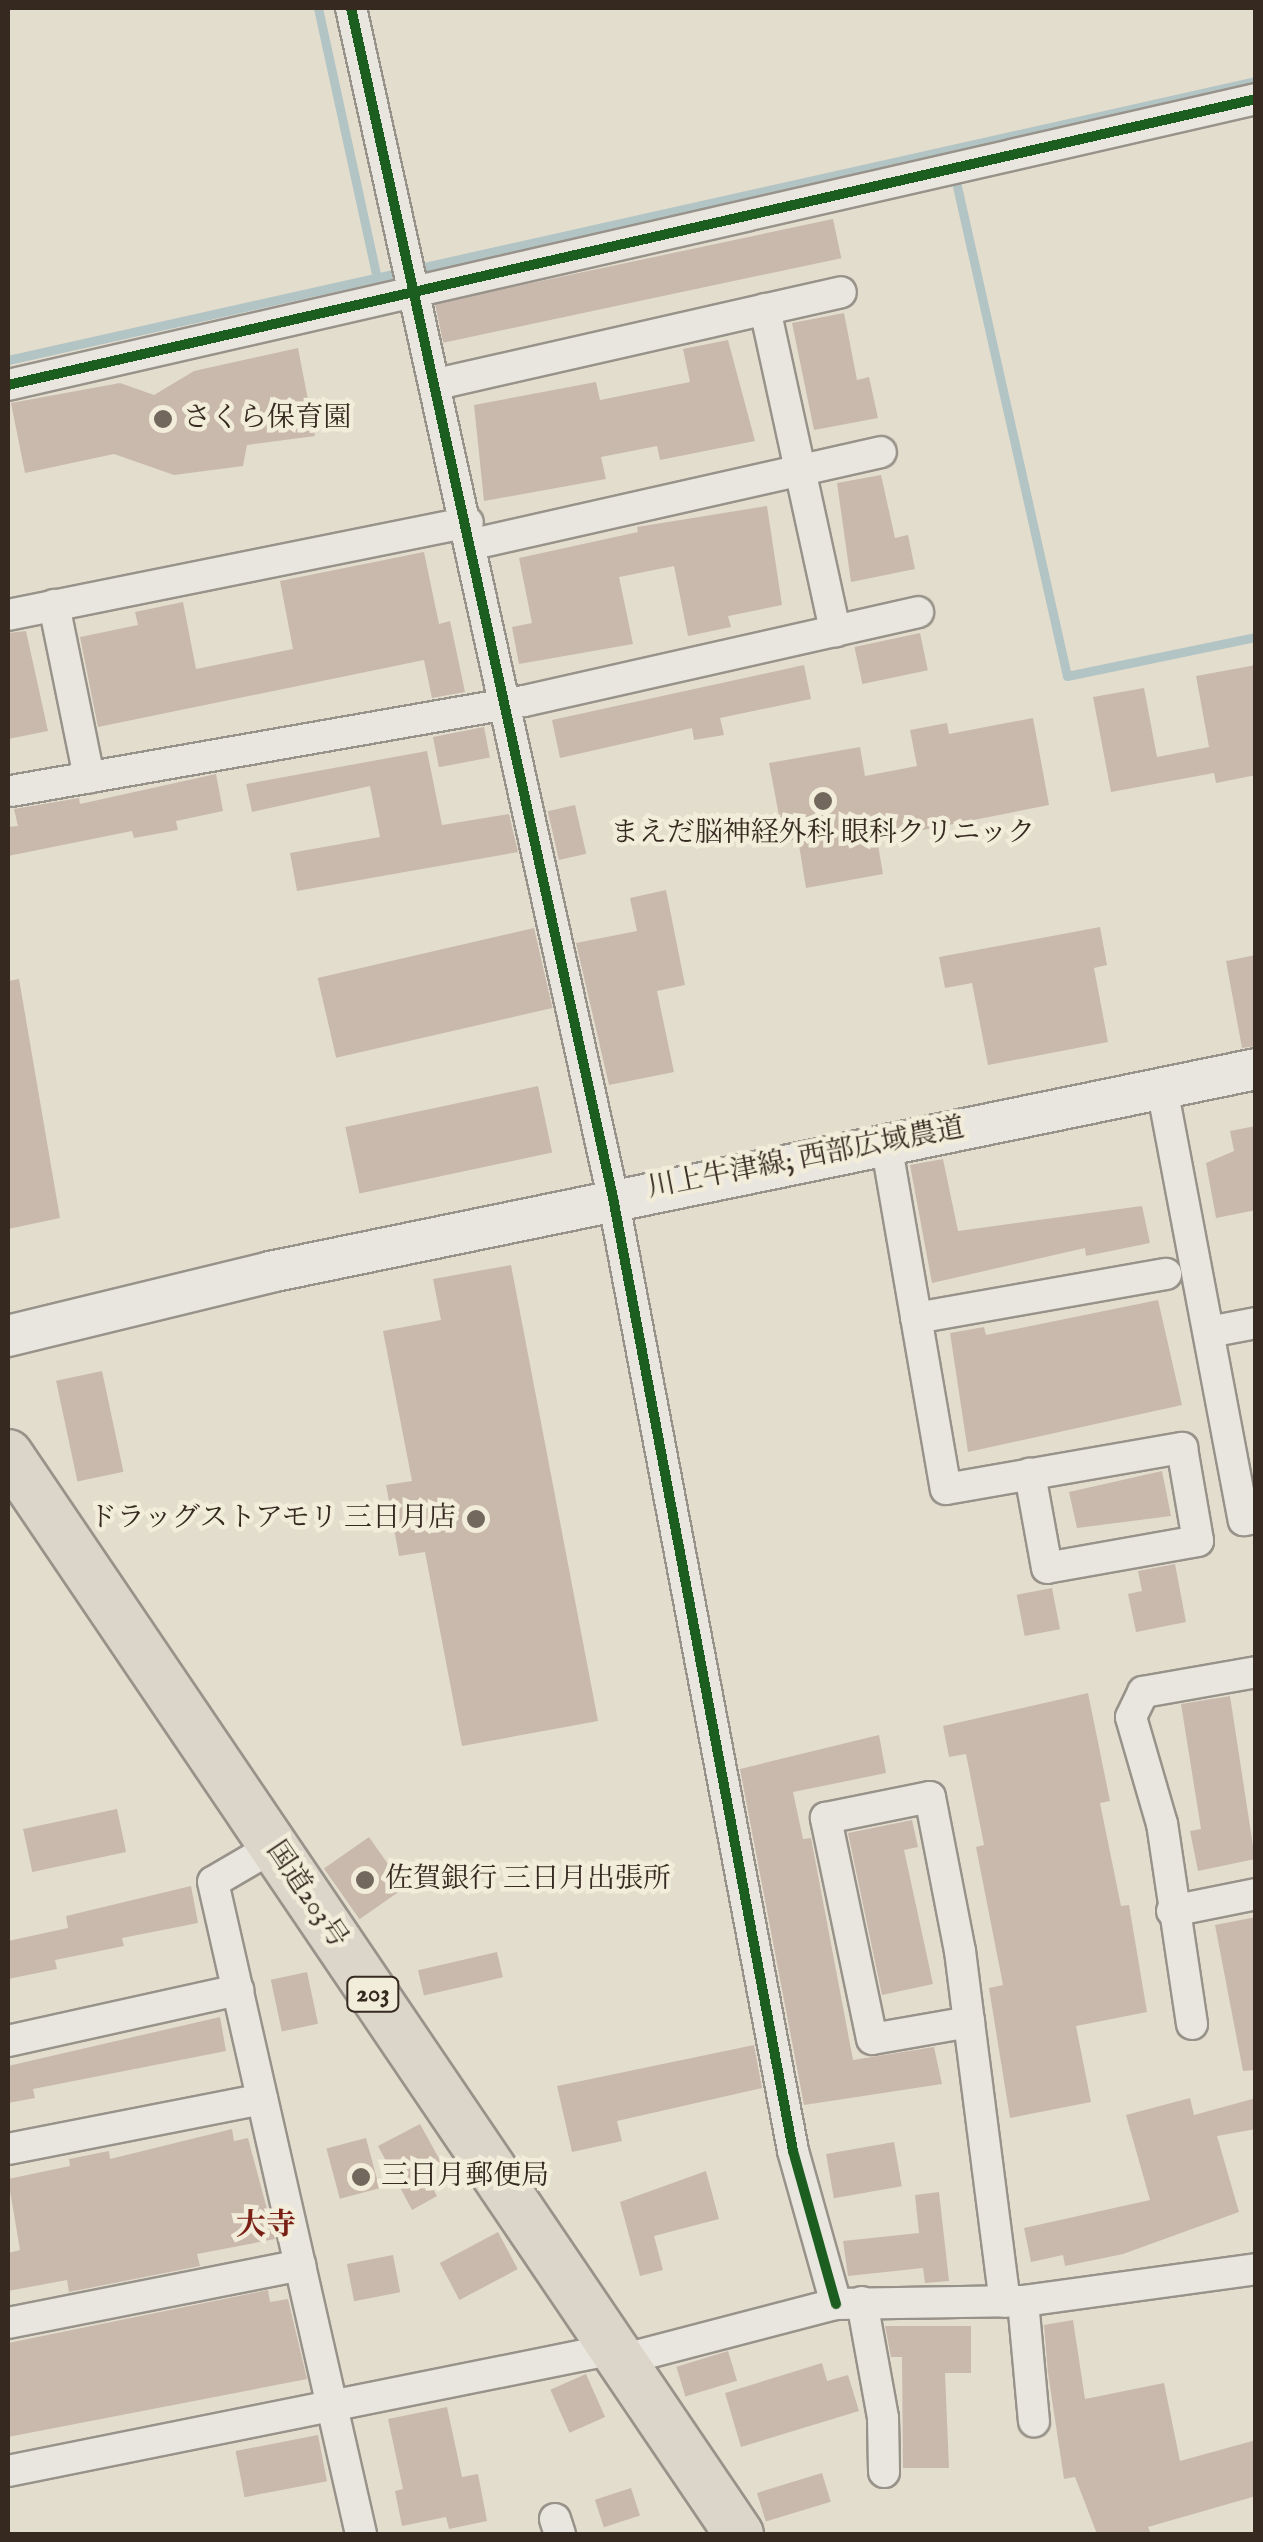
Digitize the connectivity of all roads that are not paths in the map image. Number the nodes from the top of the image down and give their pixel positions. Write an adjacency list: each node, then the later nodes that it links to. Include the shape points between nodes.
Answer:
1 (351, 8): 4 (street)
2 (1256, 99): 4 (street)
3 (841, 292): 5 (street)
4 (418, 293): 6 (street); 7 (street)
5 (765, 309): 6 (street); 9 (street)
6 (437, 384): 10 (street)
7 (8, 385)
8 (880, 452): 9 (street)
9 (800, 470): 10 (street); 14 (street)
10 (470, 533): 11 (street); 15 (street)
11 (54, 606): 13 (street); 16 (street)
12 (918, 612): 14 (street)
13 (8, 615)
14 (835, 631): 15 (street)
15 (507, 699): 16 (street); 21 (street)
16 (89, 776): 17 (street)
17 (11, 791)
18 (1256, 1069): 19 (main road, 川上牛津線; 西部広域農道)
19 (1162, 1088): 20 (main road, 川上牛津線; 西部広域農道); 25 (street)
20 (886, 1144): 21 (main road, 川上牛津線; 西部広域農道); 23 (street)
21 (612, 1198): 26 (main road, 川上牛津線; 西部広域農道); 43 (street, via 792,2151)
22 (1166, 1274): 23 (street)
23 (916, 1318): 28 (street, via 946,1489)
24 (1256, 1324): 25 (street)
25 (1209, 1332): 29 (street, via 1244,1520)
26 (8, 1336)
27 (8, 1454): 31 (highway, 国道203号 / 203)
28 (1030, 1474): 28 (street, via 1182,1448 1198,1541 1046,1568)
29 (1256, 1518)
30 (1256, 1672): 33 (street, via 1143,1692 1131,1717 1162,1824)
31 (272, 1847): 34 (street, via 213,1882); 45 (highway, 国道203号 / 203)
32 (1256, 1894): 33 (street)
33 (1172, 1911): 36 (street)
34 (238, 1990): 37 (street); 38 (street)
35 (970, 2022): 35 (street, via 872,2040 826,1818 930,1797); 42 (street)
36 (1192, 2024)
37 (8, 2041)
38 (262, 2098): 39 (street); 40 (street)
39 (8, 2149)
40 (300, 2265): 44 (street); 46 (street)
41 (1256, 2269): 42 (street)
42 (1014, 2302): 43 (street); 47 (street)
43 (849, 2303): 45 (street, via 636,2356); 49 (street, via 883,2418)
44 (8, 2323)
45 (614, 2349): 46 (street); 51 (highway, 国道203号 / 203)
46 (331, 2405): 48 (street); 50 (street)
47 (1034, 2422)
48 (8, 2471)
49 (884, 2472)
50 (362, 2534)
51 (739, 2534)

